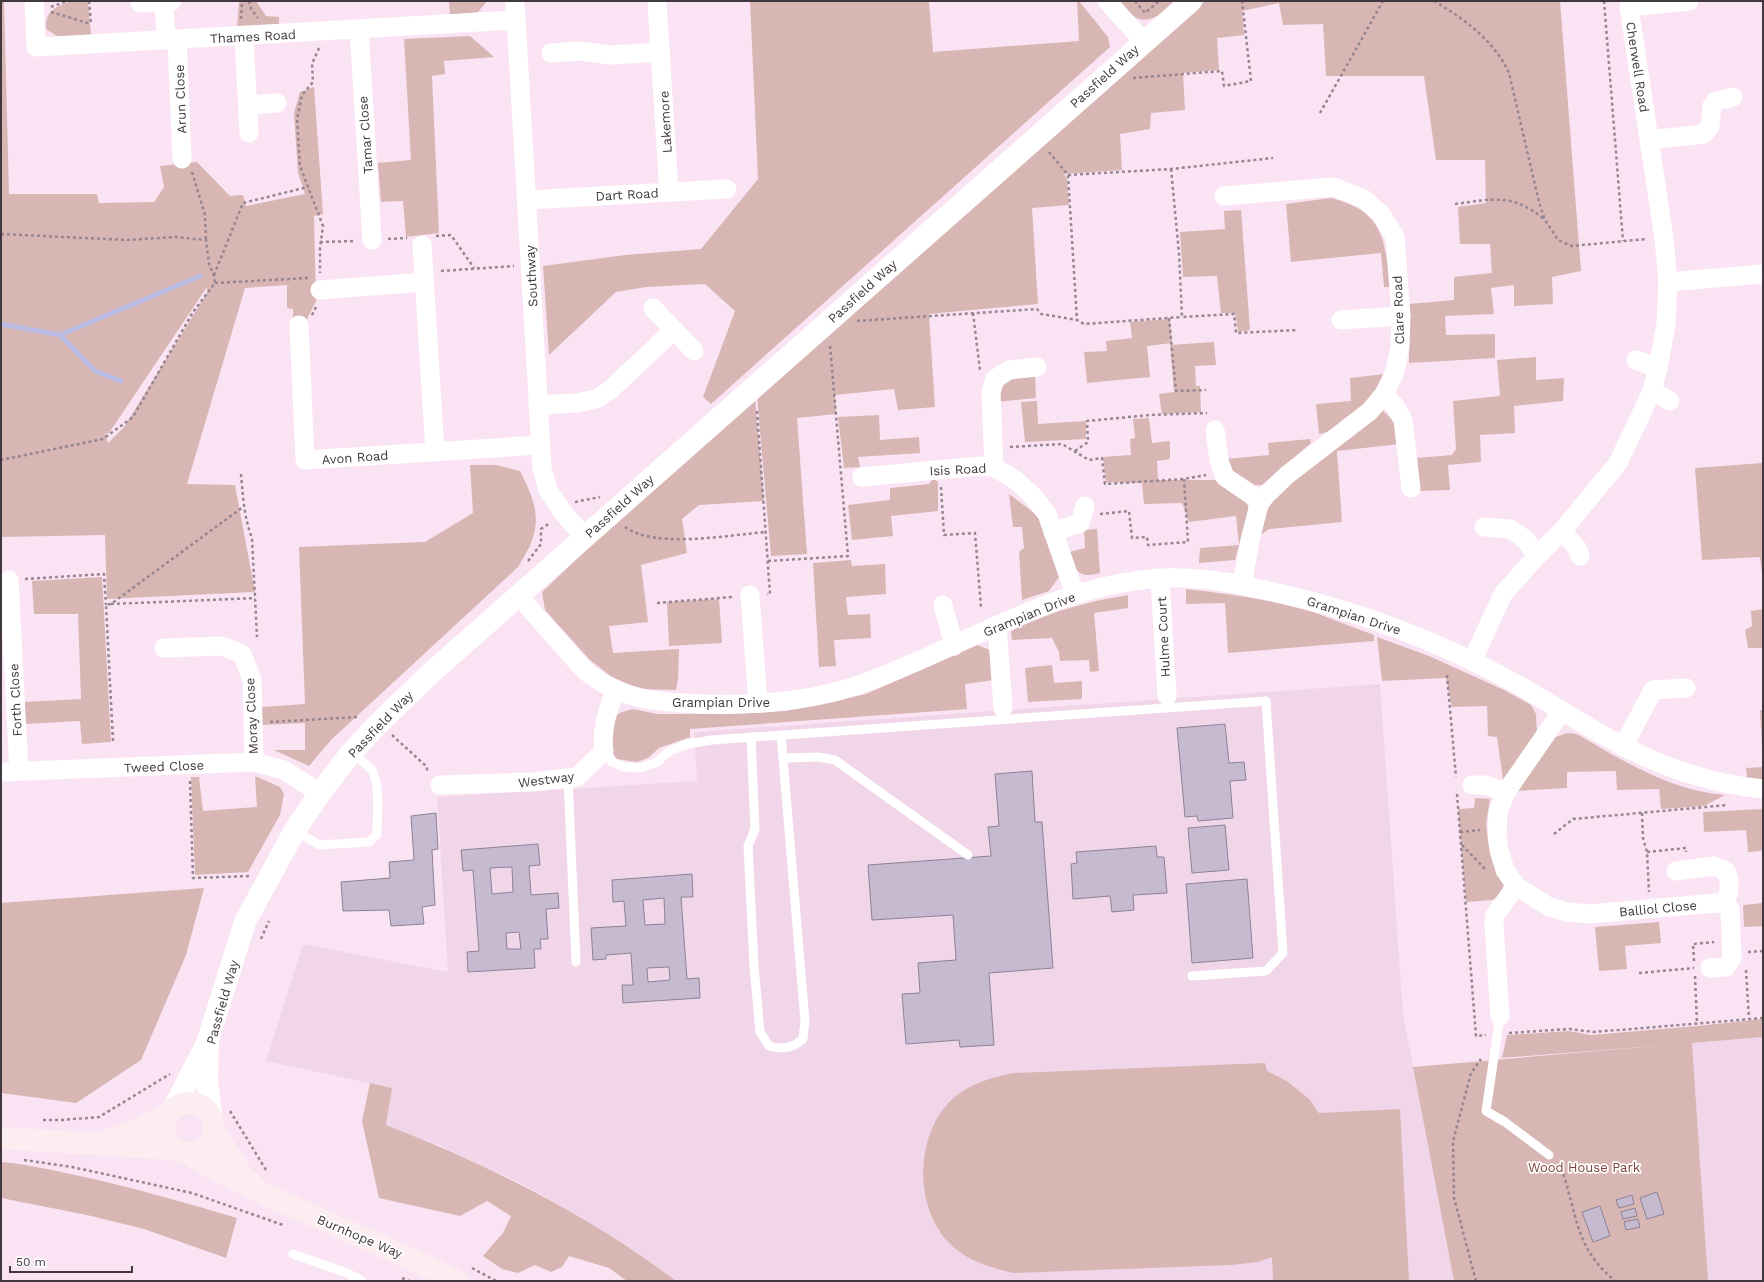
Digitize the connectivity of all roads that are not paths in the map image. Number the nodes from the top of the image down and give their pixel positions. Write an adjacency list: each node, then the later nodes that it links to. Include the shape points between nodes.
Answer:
1 (34, 1): 12 (street, Thames Road, via 36,47)
2 (168, 1): 8 (street); 12 (street, Arun Close)
3 (515, 1): 9 (street, Southway)
4 (657, 1): 14 (street, Lakemore)
5 (1107, 1): 13 (street)
6 (1190, 1): 13 (street, Passfield Way)
7 (1689, 1): 20 (street, Cherwell Road, via 1629,7)
8 (140, 3)
9 (516, 20): 10 (street, Thames Road); 25 (street, Southway)
10 (359, 30): 11 (street, Thames Road); 26 (street, Tamar Close)
11 (244, 37): 12 (street, Thames Road); 18 (street)
12 (172, 39): 21 (street, Arun Close)
13 (1144, 42): 56 (street, Passfield Way)
14 (660, 52): 15 (street, via 611,55 580,51); 23 (street, Lakemore)
15 (551, 53)
16 (1733, 97): 20 (street, via 1716,101 1712,106 1710,126 1704,134)
17 (277, 103): 18 (street)
18 (248, 105): 19 (street)
19 (249, 133)
20 (1649, 140): 30 (street, Cherwell Road)
21 (187, 165)
22 (727, 189): 23 (street, Dart Road)
23 (669, 192): 25 (street, Dart Road)
24 (1224, 196): 33 (street, Clare Road, via 1301,183 1334,187 1364,200 1381,214 1394,237)
25 (527, 200): 44 (street, Southway)
26 (372, 240)
27 (422, 244): 29 (street)
28 (1763, 274): 30 (street)
29 (424, 277): 31 (street); 47 (street)
30 (1668, 282): 40 (street, Cherwell Road, via 1666,324)
31 (320, 283)
32 (653, 308): 36 (street)
33 (1401, 316): 34 (street); 42 (street, Clare Road, via 1400,347 1395,372)
34 (1341, 320)
35 (298, 325): 47 (street, Avon Road, via 305,460)
36 (674, 330): 37 (street); 44 (street, via 610,390 596,399 577,403)
37 (694, 351)
38 (1636, 360): 40 (street)
39 (1038, 367): 48 (street, via 1009,370 995,379 991,392)
40 (1658, 368): 41 (street, Cherwell Road)
41 (1652, 392): 43 (street); 54 (street, Cherwell Road, via 1618,463)
42 (1384, 394): 50 (street, via 1403,420); 51 (street, Clare Road, via 1370,411 1287,475)
43 (1670, 401)
44 (538, 405): 46 (street, Southway)
45 (1212, 422): 51 (street, via 1219,461 1225,477)
46 (540, 445): 47 (street, Avon Road); 56 (street, Southway, via 542,468 548,490 564,514)
47 (435, 452)
48 (994, 467): 49 (street, Isis Road, via 980,466); 55 (street, Isis Road, via 1014,478 1032,495 1047,514)
49 (862, 477)
50 (1411, 488)
51 (1260, 501): 61 (street)
52 (1083, 511): 55 (street, via 1080,523)
53 (1484, 527): 57 (street, via 1510,529 1525,539)
54 (1562, 531): 57 (street, Cherwell Road); 58 (street, via 1577,548)
55 (1053, 532): 62 (street, Isis Road)
56 (585, 537): 64 (street, Passfield Way)
57 (1537, 556): 69 (street, Cherwell Road, via 1503,594)
58 (1580, 556)
59 (1160, 578): 61 (street, Grampian Drive, via 1194,578); 62 (street, Grampian Drive, via 1117,584); 72 (street, Hulme Court)
60 (9, 580): 83 (street, Forth Close)
61 (1242, 585): 69 (street, Grampian Drive, via 1310,600 1373,619 1424,638)
62 (1075, 594): 66 (street, Grampian Drive)
63 (750, 595): 73 (street)
64 (519, 596): 71 (street, Grampian Drive, via 589,674); 80 (street, Passfield Way, via 430,673 378,723)
65 (943, 605): 67 (street)
66 (997, 626): 67 (street, Grampian Drive); 74 (street)
67 (954, 646): 73 (street, Grampian Drive, via 853,686 806,699)
68 (164, 648): 82 (street, Moray Close, via 222,646 242,654 252,679)
69 (1472, 661): 75 (street, Grampian Drive)
70 (1686, 688): 78 (street, via 1653,690)
71 (615, 690): 73 (street, Grampian Drive, via 636,698 659,702); 79 (street, via 604,723)
72 (1167, 696)
73 (758, 703)
74 (1003, 708)
75 (1562, 711): 78 (street, Grampian Drive); 88 (street, Balliol Close)
76 (781, 735): 77 (lane); 81 (lane); 97 (lane, via 1266,701 1283,953 1266,971)
77 (751, 737): 79 (lane, via 687,744 668,752 657,762 640,768 612,762); 81 (lane, via 755,828 748,846 760,1032 769,1046 781,1049 794,1046 804,1039 805,1021)
78 (1623, 746): 87 (street, Grampian Drive, via 1681,772)
79 (604, 751): 84 (street, Westway, via 577,777)
80 (352, 753): 89 (street, Passfield Way); 90 (lane, via 374,774 377,784 377,834 369,842 319,845)
81 (784, 758): 91 (lane, via 835,760)
82 (254, 762): 83 (street, Tweed Close); 89 (street, Tweed Close, via 284,770)
83 (10, 772)
84 (568, 778): 85 (street, Westway, via 533,782); 95 (lane)
85 (434, 780)
86 (1462, 788): 88 (street, via 1485,785)
87 (1763, 789)
88 (1506, 792): 93 (street, Balliol Close, via 1498,812 1497,836 1505,870)
89 (320, 793): 90 (street, Passfield Way)
90 (295, 830): 99 (street, Passfield Way, via 245,922)
91 (968, 855)
92 (1676, 871): 94 (street, via 1714,866 1726,871 1729,887)
93 (1516, 886): 94 (street, Balliol Close, via 1549,907 1589,914); 98 (street, via 1495,915)
94 (1724, 904): 96 (street, via 1730,909 1732,958 1726,967)
95 (576, 962)
96 (1710, 968)
97 (1192, 976)
98 (1498, 1025): 105 (lane, via 1486,1111)
99 (208, 1040): 100 (street); 101 (street, Passfield Way, via 207,1081)
100 (171, 1111): 101 (main road, via 181,1104 194,1104 205,1108); 103 (main road, Burnhope Way, via 139,1129); 104 (main road, via 164,1129 169,1144)
101 (218, 1118): 104 (main road, via 209,1145 200,1152); 106 (main road, Burnhope Way, via 244,1178)
102 (1, 1138): 103 (main road, Burnhope Way)
103 (97, 1144): 104 (main road, Burnhope Way)
104 (182, 1152): 106 (main road, Burnhope Way)
105 (1549, 1155)
106 (263, 1193): 108 (main road, Burnhope Way, via 409,1257)
107 (293, 1254): 109 (lane)
108 (464, 1274)
109 (362, 1281)

